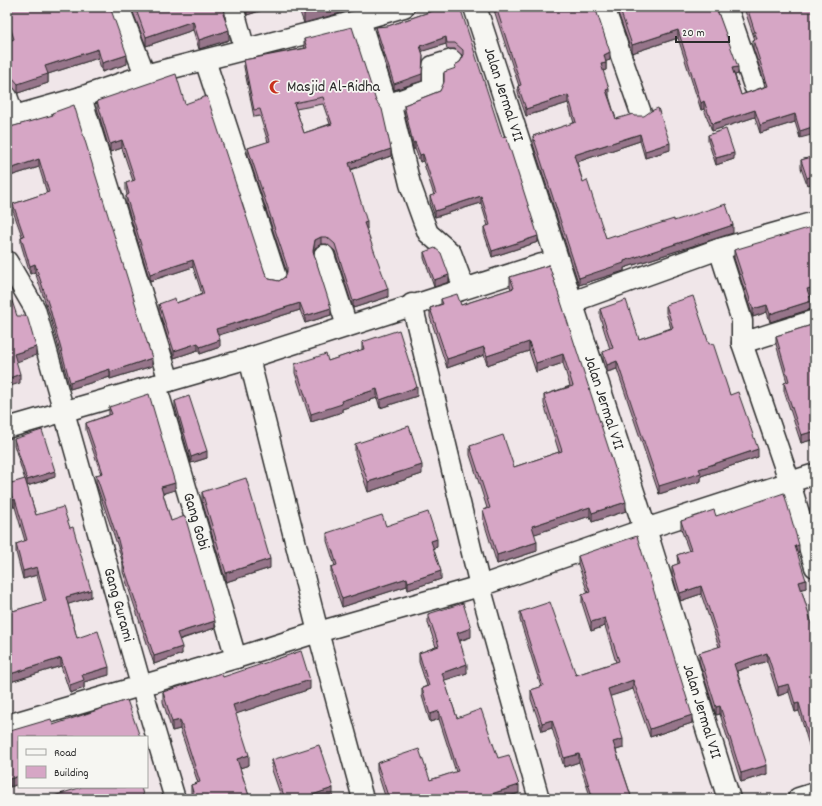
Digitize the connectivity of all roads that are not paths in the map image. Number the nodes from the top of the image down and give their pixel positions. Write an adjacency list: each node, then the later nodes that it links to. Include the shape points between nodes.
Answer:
1 (120, 7): 11 (street)
2 (232, 7): 8 (street)
3 (404, 7): 7 (street)
4 (475, 7): 21 (street, Jalan Jermal VII)
5 (604, 7): 16 (street)
6 (727, 7): 12 (street)
7 (360, 20): 8 (street); 15 (street)
8 (245, 50): 9 (street)
9 (205, 60): 11 (street); 23 (street)
10 (452, 60): 15 (street, via 433,66 432,89)
11 (145, 75): 14 (street)
12 (754, 86)
13 (7, 96): 17 (street)
14 (81, 97): 17 (street); 31 (street, Gang Gobi)
15 (387, 105): 24 (street, via 392,110 410,184 422,220 428,233 451,253)
16 (641, 113)
17 (10, 117)
18 (815, 222): 19 (street)
19 (719, 249): 25 (street); 29 (street, via 742,321)
20 (324, 255): 28 (street)
21 (558, 260): 24 (street); 25 (street, Jalan Jermal VII)
22 (7, 261): 32 (street, Gang Gurami, via 35,309)
23 (276, 277)
24 (464, 288): 26 (street)
25 (572, 302): 36 (street, Jalan Jermal VII)
26 (412, 304): 28 (street); 38 (street)
27 (815, 320): 29 (street)
28 (347, 326): 30 (street)
29 (742, 343): 35 (street)
30 (249, 358): 31 (street); 39 (street)
31 (162, 383): 32 (street); 40 (street, Gang Gobi)
32 (64, 411): 33 (street); 41 (street, Gang Gurami)
33 (7, 428)
34 (815, 474): 35 (street)
35 (790, 483): 36 (street); 37 (street)
36 (645, 529): 38 (street); 47 (street, Jalan Jermal VII)
37 (815, 567)
38 (480, 586): 39 (street); 46 (street)
39 (318, 632): 40 (street); 45 (street)
40 (236, 658): 41 (street)
41 (141, 685): 42 (street); 44 (street, Gang Gurami)
42 (7, 725)
43 (815, 794): 48 (street)
44 (175, 799)
45 (363, 799)
46 (539, 799)
47 (729, 799)
48 (799, 799)

